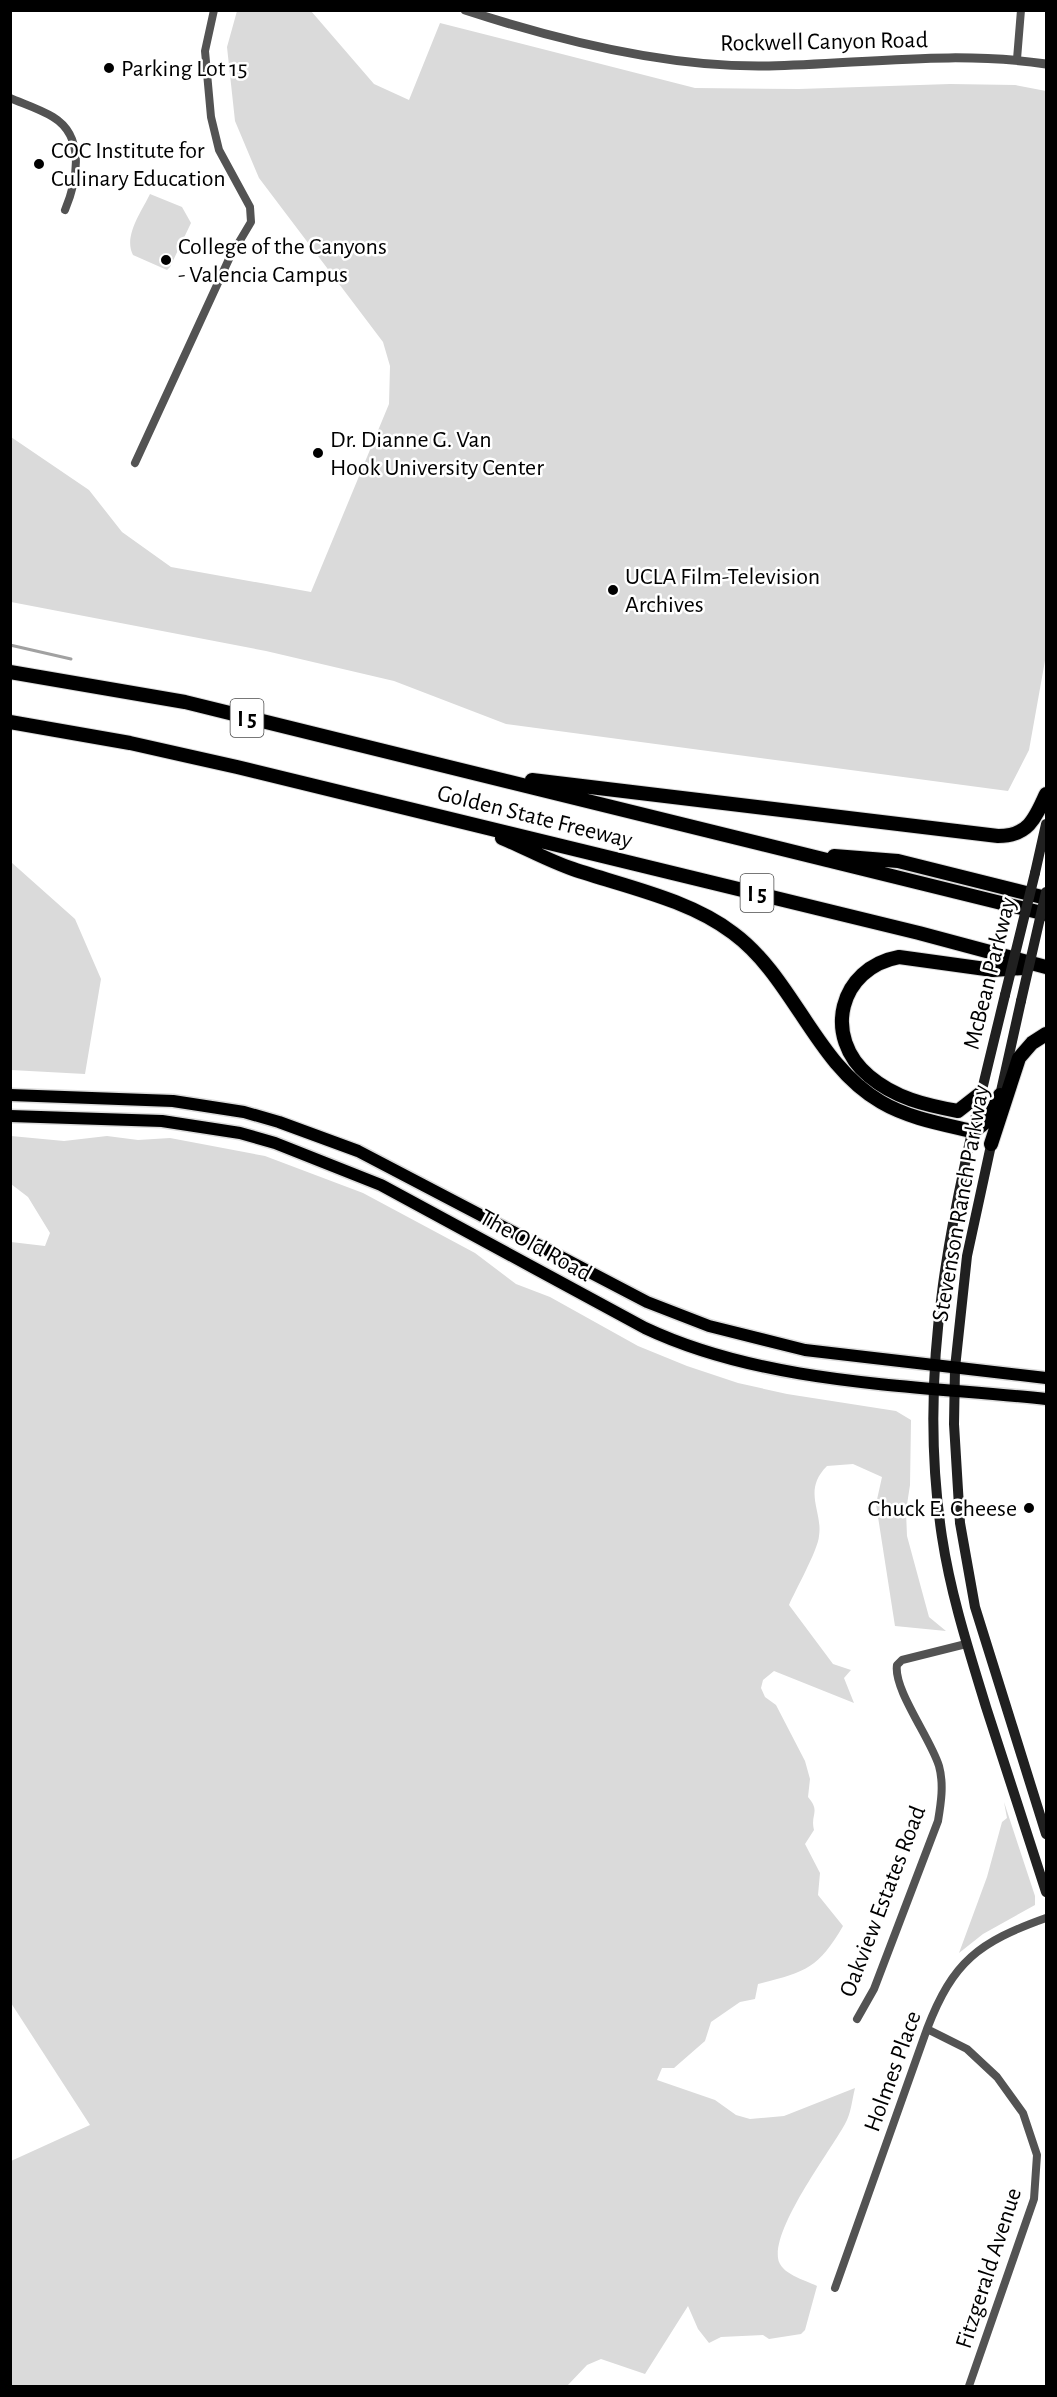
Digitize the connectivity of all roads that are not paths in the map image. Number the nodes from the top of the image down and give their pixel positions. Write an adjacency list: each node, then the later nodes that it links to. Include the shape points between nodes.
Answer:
1 (214, 10): 8 (street, via 205,51 211,117 219,150 249,207 251,222 229,259)
2 (465, 10): 4 (street, Rockwell Canyon Road, via 598,45 692,62 767,66 936,57)
3 (1021, 10): 4 (street)
4 (1017, 59): 5 (street, Rockwell Canyon Road)
5 (1047, 64)
6 (10, 98): 7 (street, via 54,117 73,140 75,186)
7 (65, 210)
8 (135, 463)
9 (10, 672): 11 (highway, Golden State Freeway / I 5, via 185,702)
10 (10, 722): 13 (highway, Golden State Freeway / I 5, via 130,742)
11 (481, 775): 12 (highway, via 998,836 1025,831); 15 (highway, Golden State Freeway / I 5)
12 (1047, 794)
13 (470, 824): 19 (highway, Golden State Freeway / I 5); 26 (highway, via 569,868 714,920 746,942 772,970 844,1071 867,1093 905,1113)
14 (1047, 824): 22 (main road, McBean Parkway, bridge)
15 (787, 852): 17 (highway, via 898,861); 18 (highway, Golden State Freeway / I 5)
16 (1047, 892): 20 (main road, McBean Parkway, bridge)
17 (1047, 898)
18 (1047, 914)
19 (1044, 967): 22 (highway, via 993,970 899,957 864,972 849,991 842,1011 843,1035 857,1064 880,1085 903,1097 958,1111)
20 (1021, 1000): 24 (main road, Stevenson Ranch Parkway)
21 (1047, 1034): 27 (highway, via 1019,1058)
22 (981, 1093): 26 (main road, McBean Parkway)
23 (10, 1095): 28 (main road, The Old Road, via 173,1101 244,1112 279,1122 323,1136 388,1165 679,1316 741,1336 805,1350)
24 (1000, 1095): 26 (highway, via 983,1127); 27 (main road, Stevenson Ranch Parkway)
25 (10, 1116): 31 (main road, The Old Road, via 162,1121 240,1133 275,1143 381,1185 675,1343 759,1368)
26 (972, 1131): 28 (main road, Stevenson Ranch Parkway, via 948,1237)
27 (991, 1143): 29 (main road, Stevenson Ranch Parkway, via 967,1256)
28 (934, 1366): 29 (main road, The Old Road); 31 (main road, Stevenson Ranch Parkway)
29 (955, 1368): 30 (main road, The Old Road); 32 (main road, Stevenson Ranch Parkway)
30 (1047, 1378)
31 (933, 1388): 32 (main road, The Old Road); 34 (main road, Stevenson Ranch Parkway, via 939,1519)
32 (954, 1390): 33 (main road, The Old Road); 35 (main road, Stevenson Ranch Parkway, via 960,1523 975,1607)
33 (1047, 1399)
34 (966, 1644): 36 (main road, Stevenson Ranch Parkway); 38 (street, Oakview Estates Road, via 902,1660 897,1665 899,1683 939,1768 941,1805 874,1989)
35 (1047, 1834)
36 (1047, 1892)
37 (1047, 1918): 39 (street, Holmes Place, via 1003,1934 969,1959 945,1988)
38 (856, 2019)
39 (927, 2029): 40 (street, Holmes Place); 41 (street, Fitzgerald Avenue, via 967,2049 997,2077 1023,2114 1037,2155 1034,2199)
40 (835, 2288)
41 (969, 2386)

